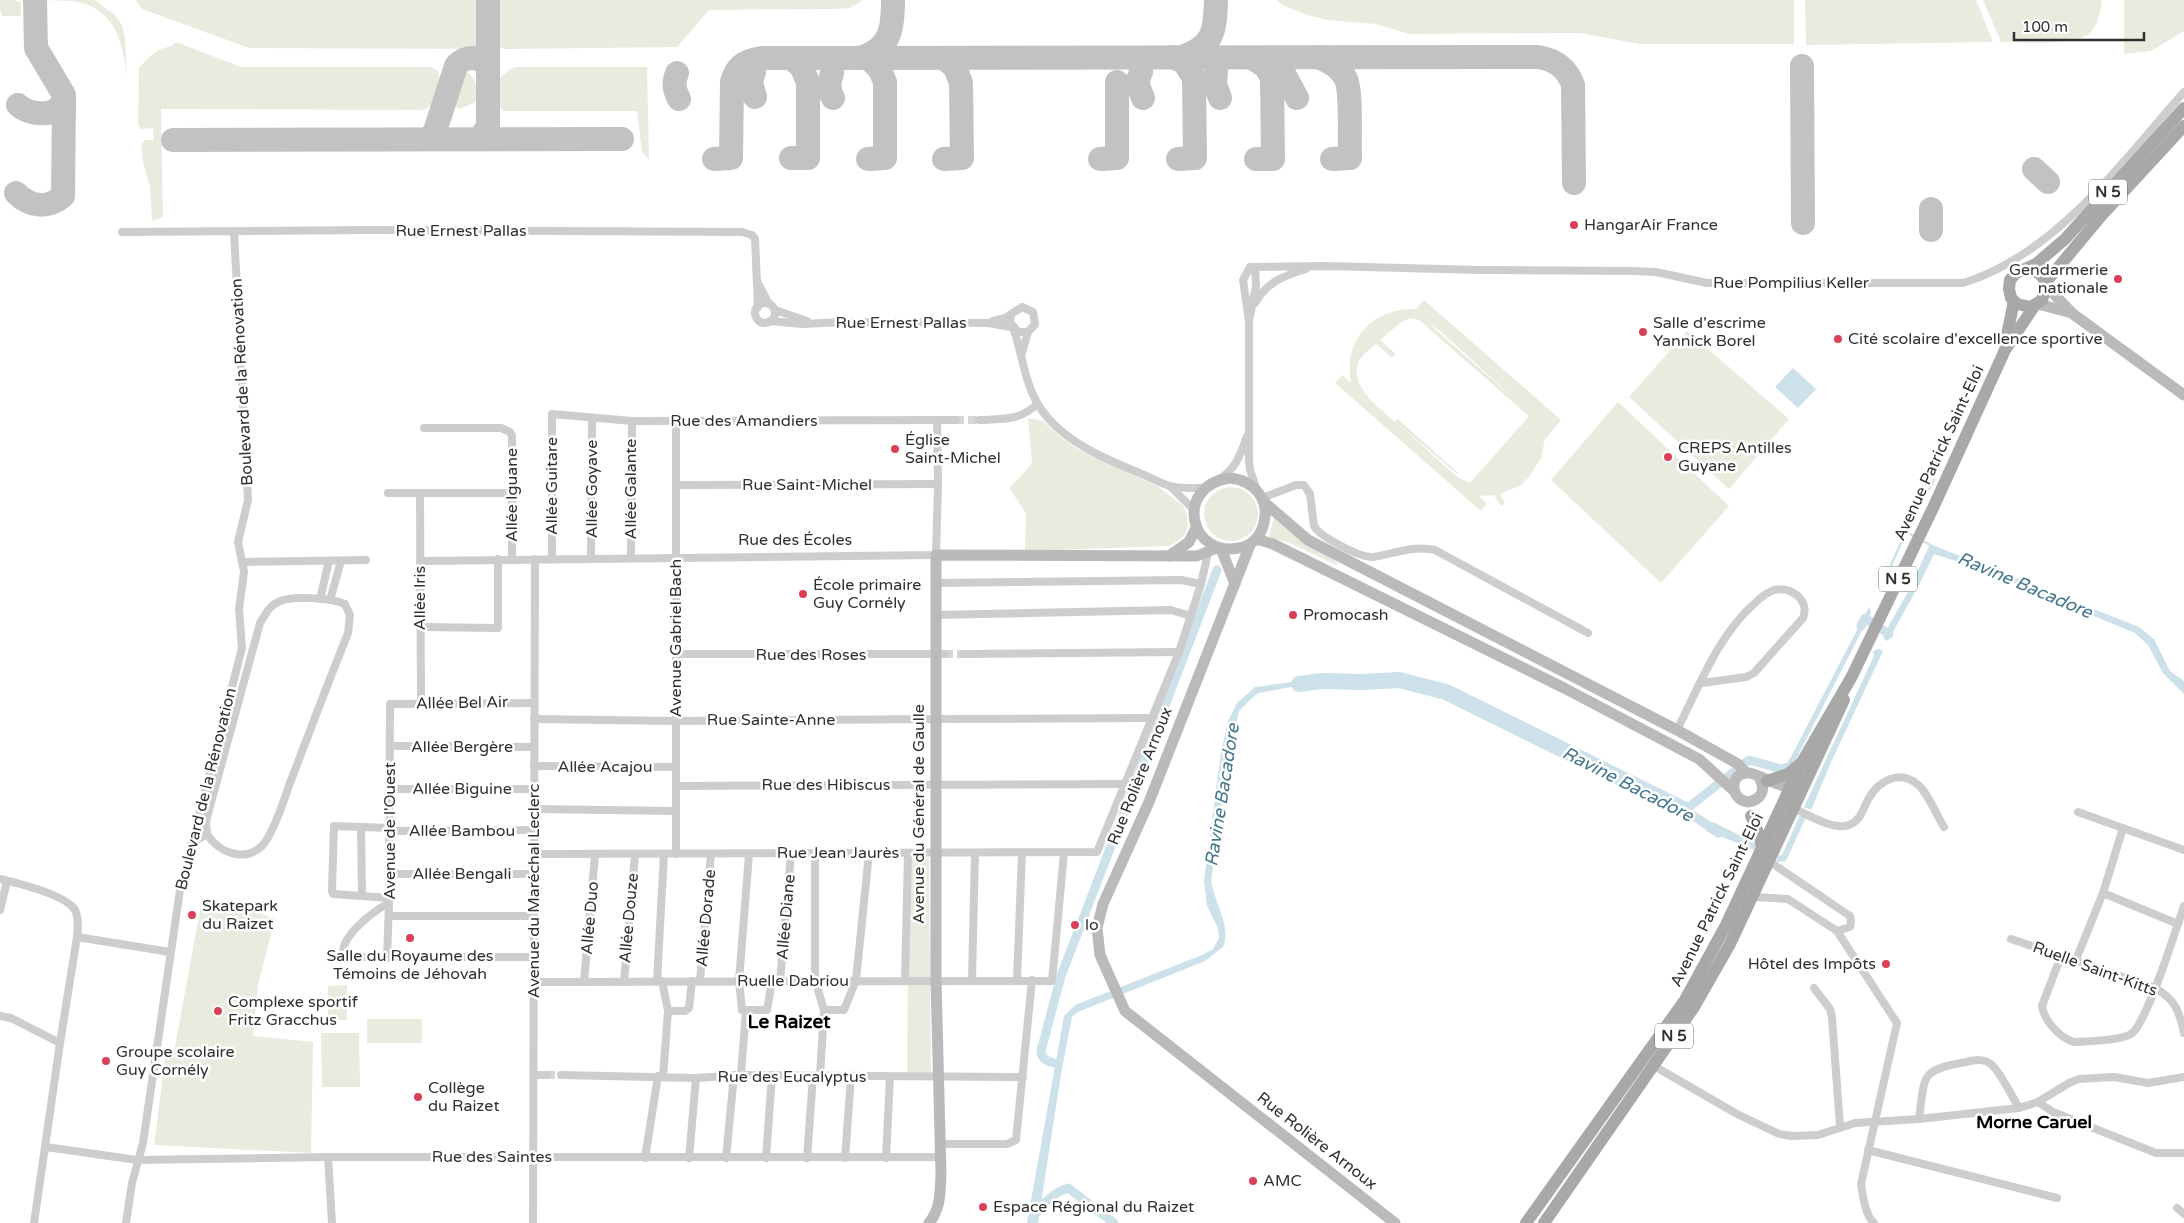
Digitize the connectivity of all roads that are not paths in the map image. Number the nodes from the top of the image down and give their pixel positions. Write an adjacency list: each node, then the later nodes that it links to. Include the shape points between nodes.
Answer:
1 (2184, 92): 6 (street, Rue Pompilius Keller, via 2071,216 2006,266 1963,283 1707,283 1656,272 1634,271)
2 (2184, 108): 8 (main road, N 5, via 2065,239)
3 (2184, 126): 10 (main road, N 5, via 2102,215)
4 (234, 231): 5 (street, Rue Ernest Pallas); 9 (street, Rue Ernest Pallas, via 742,232 755,239); 64 (street, Boulevard de la Rénovation, via 248,500 238,542)
5 (122, 232)
6 (1325, 266): 7 (street, Rue Pompilius Keller); 14 (street, Rue Pompilius Keller, via 1275,280 1262,291)
7 (1253, 267): 14 (street, via 1256,286); 20 (street, via 1243,280)
8 (2027, 269): 10 (main road, via 2038,272); 11 (main road, via 2016,273 2010,280 2009,294)
9 (756, 281): 12 (street, Rue Ernest Pallas); 15 (street, Rue Ernest Pallas)
10 (2046, 284): 13 (main road, via 2045,295); 18 (main road)
11 (2014, 301): 13 (main road, via 2026,307); 25 (main road, Avenue Patrick Saint-Eloi / N 5)
12 (768, 304): 15 (street); 16 (street)
13 (2037, 305): 18 (main road); 25 (main road, Avenue Patrick Saint-Eloi / N 5)
14 (1254, 306): 20 (street)
15 (758, 307): 19 (street, via 758,319 764,323)
16 (775, 310): 19 (street); 21 (street, Rue Ernest Pallas)
17 (1011, 314): 22 (street, Rue Ernest Pallas); 23 (street); 24 (street, via 1022,307 1033,312 1035,324)
18 (2073, 314): 27 (main road)
19 (770, 321): 21 (street, Rue Ernest Pallas)
20 (1249, 321): 36 (street)
21 (813, 323): 22 (street, Rue Ernest Pallas)
22 (988, 323): 23 (street, Rue Ernest Pallas)
23 (1013, 328): 24 (street, via 1022,333); 26 (street)
24 (1028, 332): 26 (street)
25 (2005, 350): 78 (main road, Avenue Patrick Saint-Eloi / N 5)
26 (1022, 353): 28 (street, via 1029,384)
27 (2184, 395)
28 (1038, 404): 33 (street, via 1021,417); 41 (street, via 1059,429 1080,444)
29 (552, 414): 30 (street, Rue des Amandiers); 54 (street, Allée Guitare)
30 (592, 419): 34 (street, Rue des Amandiers); 55 (street, Allée Goyave)
31 (937, 420): 32 (street); 35 (street, Rue des Amandiers); 39 (street, Avenue du Général de Gaulle)
32 (956, 420)
33 (979, 420)
34 (632, 421): 35 (street, Rue des Amandiers); 56 (street, Allée Galante)
35 (676, 422): 40 (street, Avenue Gabriel Bach)
36 (1250, 427): 38 (street, via 1239,460); 46 (street, via 1250,470)
37 (424, 428): 45 (street, Allée Iguane, via 501,428 510,432)
38 (1219, 479): 42 (main road); 46 (main road, via 1240,479 1250,484)
39 (938, 484): 40 (street, Rue Saint-Michel); 51 (street, Avenue du Général de Gaulle)
40 (676, 485): 53 (street, Avenue Gabriel Bach)
41 (1170, 486): 42 (street); 47 (street)
42 (1204, 488): 47 (main road)
43 (388, 493): 44 (street)
44 (420, 493): 45 (street); 63 (street, Allée Iris)
45 (513, 493): 58 (street, Allée Iguane)
46 (1261, 497): 49 (main road, via 1266,513 1264,525); 73 (street, via 1304,485 1310,494 1317,530 1362,556 1373,557 1415,548 1435,550); 87 (main road, via 1308,540)
47 (1194, 509): 48 (main road)
48 (1196, 528): 50 (main road); 52 (main road, via 1189,542)
49 (1253, 542): 50 (main road, via 1238,548); 67 (main road, Rue Rolière Arnoux); 99 (main road, via 1274,544 1564,688 1699,759)
50 (1215, 550): 52 (main road, Rue des Écoles, via 1197,556); 66 (street); 67 (main road)
51 (936, 555): 52 (main road, Rue des Écoles); 53 (street, Rue des Écoles); 65 (main road, Avenue du Général de Gaulle)
52 (1169, 556)
53 (676, 557): 56 (street, Rue des Écoles); 75 (street, Avenue Gabriel Bach)
54 (552, 558): 55 (street, Rue des Écoles); 59 (street, Rue des Écoles)
55 (592, 558): 56 (street, Rue des Écoles)
56 (631, 558)
57 (498, 559): 58 (street, Rue des Écoles); 63 (street, Rue des Écoles); 72 (street, via 498,628)
58 (512, 559): 59 (street, Rue des Écoles)
59 (535, 559): 80 (street, Avenue du Maréchal Leclerc)
60 (366, 560): 62 (street)
61 (329, 561): 62 (street); 64 (street); 68 (street)
62 (341, 561): 69 (street)
63 (420, 561): 72 (street, Allée Iris)
64 (242, 562): 115 (street, Boulevard de la Rénovation, via 244,572 239,615 242,648)
65 (936, 583): 66 (street, via 1181,580); 70 (main road, Avenue du Général de Gaulle)
66 (1200, 584): 71 (street)
67 (1236, 584): 220 (main road, Rue Rolière Arnoux, via 1149,802 1103,904 1097,928 1100,954 1125,1011)
68 (320, 599): 69 (street); 113 (street, via 285,599 265,613 206,821)
69 (330, 600): 113 (street, via 346,604 349,608 348,633 280,809 263,844 245,854 231,854 221,850)
70 (936, 615): 71 (street, via 1171,610); 76 (main road, Avenue du Général de Gaulle)
71 (1191, 616): 74 (street)
72 (420, 627): 82 (street, Allée Iris)
73 (1588, 633)
74 (1179, 652): 77 (street); 83 (street)
75 (676, 654): 76 (street, Rue des Roses); 86 (street, Avenue Gabriel Bach)
76 (940, 654): 85 (main road, Avenue du Général de Gaulle)
77 (963, 654)
78 (1851, 678): 90 (main road, Avenue Patrick Saint-Eloi / N 5); 103 (main road, Avenue Patrick Saint-Eloi / N 5, via 1843,705)
79 (1702, 683): 79 (street, via 1726,637 1754,603 1771,591 1780,589 1797,595 1805,608 1803,618 1754,673); 87 (street)
80 (534, 703): 82 (street, Allée Bel Air); 84 (street, Avenue du Maréchal Leclerc)
81 (390, 704): 82 (street, Allée Bel Air); 88 (street, Avenue de l'Ouest)
82 (421, 704)
83 (1152, 718): 85 (street, Rue Sainte-Anne); 96 (street)
84 (534, 719): 86 (street, Rue Sainte-Anne); 89 (street, Avenue du Maréchal Leclerc)
85 (944, 719): 86 (street, Rue Sainte-Anne); 95 (main road, Avenue du Général de Gaulle)
86 (676, 721): 92 (street, Avenue Gabriel Bach)
87 (1677, 730): 93 (main road)
88 (390, 746): 89 (street, Allée Bergère); 98 (street, Avenue de l'Ouest)
89 (534, 747): 91 (street, Avenue du Maréchal Leclerc)
90 (1802, 762): 94 (main road, via 1788,774); 100 (main road, Avenue Patrick Saint-Eloi / N 5)
91 (534, 766): 92 (street, Allée Acajou); 101 (street, Avenue du Maréchal Leclerc)
92 (676, 767): 97 (street, Avenue Gabriel Bach)
93 (1743, 769): 94 (main road); 99 (main road)
94 (1764, 780): 99 (main road, via 1759,797 1748,802); 100 (main road)
95 (936, 784): 96 (street, Rue des Hibiscus); 97 (street, Rue des Hibiscus); 118 (main road, Avenue du Général de Gaulle)
96 (1126, 784): 123 (street, Rue Jean Jaurès, via 1097,852)
97 (676, 786): 104 (street, Avenue Gabriel Bach)
98 (390, 788): 101 (street, Allée Biguine); 110 (street, Avenue de l'Ouest)
99 (1731, 788): 106 (main road)
100 (1790, 788): 103 (main road, via 1794,792); 112 (main road, Avenue Patrick Saint-Eloi / N 5)
101 (534, 789): 102 (street, Avenue du Maréchal Leclerc)
102 (534, 809): 104 (street); 111 (street, Avenue du Maréchal Leclerc)
103 (1797, 809): 108 (street, via 1840,827 1849,826 1858,820 1870,796 1882,783 1901,777 1919,785); 114 (main road, Avenue Patrick Saint-Eloi / N 5)
104 (676, 811): 128 (street, Avenue Gabriel Bach)
105 (2078, 812): 109 (street)
106 (1751, 816): 112 (main road); 116 (main road)
107 (361, 827): 110 (street, Allée Bambou); 138 (street); 138 (street, Allée Bambou, via 334,826 332,893)
108 (1944, 827)
109 (2123, 828): 117 (street); 137 (street)
110 (390, 829): 111 (street, Allée Bambou); 134 (street, Avenue de l'Ouest)
111 (534, 830): 124 (street, Avenue du Maréchal Leclerc)
112 (1769, 832): 114 (main road); 116 (main road, Avenue Patrick Saint-Eloi / N 5)
113 (206, 834): 115 (street)
114 (1781, 840): 133 (main road, Avenue Patrick Saint-Eloi / N 5)
115 (190, 844): 149 (street, Boulevard de la Rénovation)
116 (1762, 849): 214 (main road, Avenue Patrick Saint-Eloi / N 5, via 1685,1000)
117 (2184, 850)
118 (936, 852): 120 (street, Rue Jean Jaurès); 121 (street, Rue Jean Jaurès); 157 (main road, Avenue du Général de Gaulle)
119 (870, 853): 120 (street, Rue Jean Jaurès); 132 (street, Rue Jean Jaurès); 155 (street)
120 (908, 853): 156 (street)
121 (975, 853): 122 (street, Rue Jean Jaurès); 158 (street)
122 (1022, 853): 123 (street, Rue Jean Jaurès); 159 (street)
123 (1064, 853): 160 (street, Ruelle Dabriou, via 1052,981)
124 (534, 854): 125 (street, Rue Jean Jaurès); 135 (street, Avenue du Maréchal Leclerc)
125 (595, 854): 126 (street, Rue Jean Jaurès); 166 (street, Allée Duo)
126 (635, 854): 127 (street, Rue Jean Jaurès); 167 (street, Allée Douze)
127 (664, 854): 128 (street, Rue Jean Jaurès); 168 (street)
128 (676, 854): 129 (street, Rue Jean Jaurès)
129 (712, 854): 130 (street, Rue Jean Jaurès); 162 (street, Allée Dorade)
130 (749, 854): 131 (street, Rue Jean Jaurès); 163 (street)
131 (792, 854): 132 (street, Rue Jean Jaurès); 164 (street, Allée Diane)
132 (815, 854): 154 (street)
133 (1770, 862): 139 (main road, Avenue Patrick Saint-Eloi / N 5); 146 (street, via 1850,916 1850,927)
134 (390, 874): 135 (street, Allée Bengali); 140 (street, Avenue de l'Ouest)
135 (534, 874): 144 (street, Avenue du Maréchal Leclerc)
136 (4, 880): 142 (street); 147 (street, via 55,896 69,904 75,910 78,922)
137 (2103, 893): 145 (street); 153 (street)
138 (362, 896): 140 (street)
139 (1758, 897): 146 (street, via 1794,902); 177 (main road, Avenue Patrick Saint-Eloi / N 5, via 1694,1007)
140 (390, 900): 143 (street, Avenue de l'Ouest); 152 (street, via 358,927 342,953 346,958)
141 (2184, 906): 145 (street)
142 (0, 910)
143 (389, 916): 144 (street); 152 (street, Avenue de l'Ouest)
144 (534, 916): 150 (street, Avenue du Maréchal Leclerc)
145 (2178, 924): 170 (street)
146 (1837, 931): 194 (street, via 1897,1023)
147 (77, 937): 149 (street); 176 (street)
148 (2011, 939): 151 (street, Ruelle Saint-Kitts)
149 (170, 952): 210 (street, Boulevard de la Rénovation)
150 (534, 956): 152 (street); 165 (street, Avenue du Maréchal Leclerc)
151 (2061, 956): 153 (street, Ruelle Saint-Kitts); 170 (street, via 2042,1006 2055,1030 2065,1040 2074,1042 2129,1035 2136,1030)
152 (387, 958)
153 (2075, 962): 170 (street, Ruelle Saint-Kitts)
154 (815, 980): 155 (street, Ruelle Dabriou); 164 (street, Ruelle Dabriou); 172 (street)
155 (856, 980): 156 (street, Ruelle Dabriou); 172 (street, via 844,1010)
156 (905, 980): 157 (street, Ruelle Dabriou)
157 (936, 980): 158 (street, Ruelle Dabriou); 187 (main road, Avenue du Général de Gaulle)
158 (972, 980): 159 (street, Ruelle Dabriou)
159 (1017, 980): 160 (street, Ruelle Dabriou)
160 (1032, 980): 188 (street)
161 (692, 981): 162 (street, Ruelle Dabriou); 168 (street, Ruelle Dabriou); 173 (street, via 689,1008)
162 (700, 981): 163 (street, Ruelle Dabriou)
163 (739, 981): 164 (street, Ruelle Dabriou); 171 (street, via 741,1008)
164 (776, 981): 171 (street, Allée Diane, via 767,1010)
165 (534, 982): 166 (street, Ruelle Dabriou); 178 (street, Avenue du Maréchal Leclerc)
166 (584, 982): 167 (street, Ruelle Dabriou)
167 (624, 982): 168 (street, Ruelle Dabriou)
168 (660, 982): 173 (street)
169 (1814, 988): 195 (street, via 1832,1016)
170 (2155, 988): 175 (street, Ruelle Saint-Kitts, via 2175,1004)
171 (746, 1010): 181 (street)
172 (824, 1010): 184 (street)
173 (668, 1011): 183 (street)
174 (0, 1016): 176 (street, via 11,1018)
175 (2184, 1031)
176 (60, 1043): 197 (street)
177 (1654, 1066): 195 (street, via 1736,1114 1779,1134 1818,1135); 214 (main road, Avenue Patrick Saint-Eloi / N 5)
178 (534, 1075): 179 (street); 201 (street, Avenue du Maréchal Leclerc)
179 (547, 1075)
180 (560, 1075): 183 (street, Rue des Eucalyptus)
181 (738, 1075): 182 (street, Rue des Eucalyptus); 190 (street, Rue des Eucalyptus); 204 (street)
182 (772, 1075): 184 (street, Rue des Eucalyptus); 205 (street)
183 (661, 1076): 190 (street, Rue des Eucalyptus); 202 (street)
184 (817, 1076): 185 (street, Rue des Eucalyptus); 206 (street)
185 (851, 1077): 186 (street, Rue des Eucalyptus); 207 (street)
186 (890, 1077): 187 (street, Rue des Eucalyptus); 208 (street)
187 (938, 1077): 188 (street, Rue des Eucalyptus); 196 (main road, Avenue du Général de Gaulle)
188 (1023, 1077): 196 (street, via 1018,1138 1014,1142)
189 (2184, 1077): 191 (street, via 2148,1082 2114,1077 2079,1079)
190 (696, 1078): 203 (street)
191 (2038, 1102): 192 (street); 199 (street, via 2053,1112 2156,1153)
192 (2019, 1108): 193 (street); 193 (street, via 1992,1065 1979,1059 1931,1071 1924,1082)
193 (1919, 1119): 194 (street)
194 (1875, 1121): 195 (street); 198 (street)
195 (1840, 1127)
196 (940, 1144): 209 (main road, Avenue du Général de Gaulle)
197 (46, 1146): 210 (street, Rue des Saintes); 215 (street)
198 (1868, 1150): 211 (street); 221 (street, via 1861,1184)
199 (2184, 1153)
200 (328, 1157): 201 (street, Rue des Saintes); 210 (street, Rue des Saintes); 217 (street)
201 (533, 1157): 202 (street, Rue des Saintes); 218 (street, Avenue du Maréchal Leclerc)
202 (645, 1158): 203 (street, Rue des Saintes)
203 (689, 1158): 204 (street, Rue des Saintes)
204 (726, 1158): 205 (street, Rue des Saintes)
205 (766, 1158): 206 (street, Rue des Saintes)
206 (807, 1158): 207 (street, Rue des Saintes)
207 (845, 1158): 208 (street, Rue des Saintes)
208 (886, 1158): 209 (street, Rue des Saintes)
209 (940, 1158): 219 (main road, Avenue du Général de Gaulle, via 940,1203)
210 (137, 1160): 216 (street, Boulevard de la Rénovation)
211 (2057, 1198)
212 (2177, 1208): 213 (street)
213 (2184, 1214)
214 (1538, 1220)
215 (34, 1223)
216 (126, 1223)
217 (332, 1223)
218 (533, 1223)
219 (929, 1223)
220 (1395, 1223)
221 (1874, 1223)

